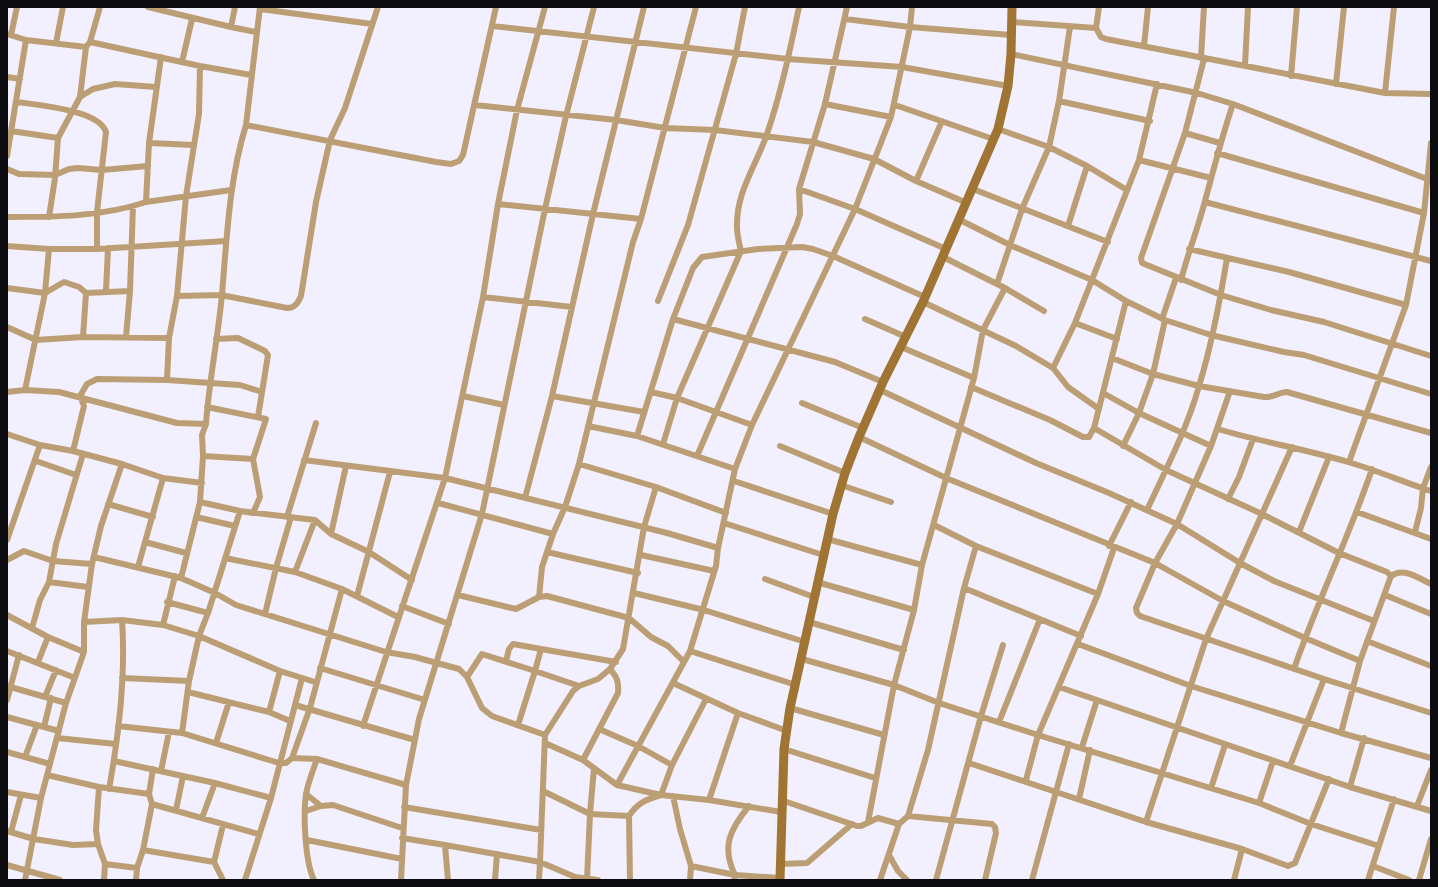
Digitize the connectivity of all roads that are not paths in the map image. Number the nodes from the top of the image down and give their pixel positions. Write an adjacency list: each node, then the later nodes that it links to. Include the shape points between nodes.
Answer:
1 (17, 7): 37 (street)
2 (63, 7): 42 (street)
3 (100, 7): 43 (street)
4 (148, 7): 26 (street)
5 (235, 7): 33 (street)
6 (378, 7): 29 (street)
7 (496, 7): 30 (street)
8 (545, 7): 35 (street)
9 (594, 7): 39 (street)
10 (644, 7): 41 (street)
11 (696, 7): 45 (street)
12 (745, 7): 46 (street)
13 (799, 7): 50 (street)
14 (847, 7): 27 (street)
15 (912, 7): 31 (street)
16 (1012, 7): 28 (street)
17 (1099, 7): 34 (street)
18 (1148, 7): 44 (street)
19 (1204, 7): 49 (street)
20 (1248, 7): 54 (street)
21 (1297, 7): 58 (street)
22 (1344, 7): 62 (street)
23 (1394, 7): 66 (street)
24 (260, 8): 25 (street); 36 (street)
25 (283, 9): 29 (street)
26 (192, 18): 33 (street); 51 (street)
27 (845, 19): 31 (street); 52 (street)
28 (1012, 22): 32 (street); 38 (street)
29 (372, 24): 91 (street, via 345,108)
30 (493, 26): 35 (street); 74 (street)
31 (910, 27): 38 (street); 56 (street)
32 (1070, 27): 34 (street); 53 (street)
33 (231, 28): 36 (street)
34 (1096, 28): 44 (street, via 1100,37)
35 (539, 31): 39 (street); 76 (street)
36 (256, 32): 57 (street)
37 (9, 35): 40 (street)
38 (1011, 35): 47 (street)
39 (586, 36): 41 (street); 77 (street)
40 (26, 40): 42 (street); 60 (street)
41 (636, 42): 45 (street); 79 (street)
42 (56, 43): 43 (street)
43 (88, 45): 48 (street); 68 (street)
44 (1144, 46): 49 (street)
45 (686, 47): 46 (street); 84 (street)
46 (736, 54): 50 (street); 86 (street)
47 (1011, 54): 53 (street); 63 (street)
48 (161, 56): 51 (street); 64 (street)
49 (1202, 58): 54 (street); 65 (street)
50 (788, 59): 52 (street); 89 (street)
51 (182, 62): 55 (street)
52 (835, 64): 56 (street); 71 (street)
53 (1065, 64): 61 (street); 69 (street)
54 (1245, 65): 58 (street)
55 (200, 66): 57 (street); 97 (street, via 199,114)
56 (902, 67): 63 (street); 72 (street)
57 (251, 75): 83 (street)
58 (1291, 76): 62 (street)
59 (7, 77): 60 (street)
60 (20, 79): 70 (street)
61 (1157, 84): 65 (street); 81 (street)
62 (1336, 84): 66 (street)
63 (1008, 86): 85 (street)
64 (156, 87): 68 (street, via 114,84 93,89); 95 (street)
65 (1196, 93): 73 (street); 88 (street)
66 (1385, 93): 67 (street)
67 (1431, 94)
68 (80, 98): 75 (street)
69 (1059, 101): 81 (street); 98 (street)
70 (17, 102): 75 (street); 82 (street)
71 (825, 104): 78 (street); 93 (street)
72 (895, 104): 78 (street); 80 (street)
73 (1233, 104): 94 (street); 110 (street)
74 (475, 105): 76 (street); 91 (street, via 463,155 460,161 451,164)
75 (73, 110): 90 (street); 107 (street, via 105,127)
76 (517, 110): 77 (street); 120 (street)
77 (566, 116): 79 (street); 122 (street)
78 (891, 117): 101 (street)
79 (616, 120): 84 (street); 127 (street)
80 (942, 121): 92 (street); 111 (street)
81 (1150, 121): 102 (street)
82 (10, 123): 87 (street)
83 (246, 125): 91 (street); 114 (street, via 239,144)
84 (665, 128): 86 (street); 130 (street)
85 (998, 129): 92 (street); 98 (street)
86 (715, 130): 89 (street); 164 (street, via 688,225)
87 (11, 131): 90 (street); 100 (street)
88 (1185, 132): 94 (street); 105 (street)
89 (766, 135): 93 (street); 144 (street, via 744,185 737,212)
90 (58, 138): 108 (street)
91 (330, 140): 159 (street, via 298,303 287,308)
92 (993, 140): 113 (street)
93 (813, 142): 101 (street); 112 (street)
94 (1220, 142): 99 (street)
95 (149, 143): 97 (street); 103 (street)
96 (1431, 143): 110 (street)
97 (193, 145): 116 (street)
98 (1049, 147): 104 (street); 124 (street)
99 (1217, 153): 109 (street); 126 (street)
100 (7, 156)
101 (874, 159): 111 (street); 123 (street)
102 (1139, 160): 105 (street); 115 (street)
103 (148, 166): 107 (street); 117 (street)
104 (1087, 166): 115 (street); 132 (street)
105 (1172, 168): 109 (street); 150 (street, via 1141,261 1144,265)
106 (7, 169): 108 (street, via 19,174)
107 (102, 170): 108 (street, via 78,168); 125 (street)
108 (55, 175): 129 (street)
109 (1211, 178): 118 (street)
110 (1428, 178): 126 (street)
111 (916, 181): 119 (street)
112 (799, 189): 123 (street); 139 (street, via 800,214)
113 (973, 189): 119 (street); 124 (street)
114 (231, 190): 116 (street); 133 (street)
115 (1127, 190): 135 (street)
116 (186, 196): 117 (street); 134 (street)
117 (146, 202): 121 (street)
118 (1205, 202): 143 (street); 147 (street)
119 (967, 203): 131 (street)
120 (498, 204): 122 (street); 162 (street)
121 (133, 206): 125 (street); 138 (street)
122 (545, 209): 127 (street); 166 (street)
123 (855, 209): 145 (street); 146 (street)
124 (1022, 209): 132 (street); 136 (street)
125 (97, 212): 129 (street); 142 (street)
126 (1424, 213): 147 (street)
127 (593, 214): 130 (street); 168 (street)
128 (7, 217): 129 (street)
129 (49, 217)
130 (641, 219): 211 (street, via 633,242)
131 (960, 220): 136 (street); 145 (street)
132 (1068, 226): 135 (street)
133 (226, 241): 134 (street); 159 (street)
134 (182, 242): 138 (street); 161 (street)
135 (1108, 242): 151 (street)
136 (1010, 245): 151 (street); 152 (street)
137 (7, 246): 141 (street)
138 (132, 246): 140 (street); 156 (street)
139 (786, 247): 144 (street); 146 (street, via 807,248); 183 (street)
140 (108, 248): 142 (street); 155 (street)
141 (49, 249): 142 (street); 157 (street)
142 (97, 249)
143 (1189, 249): 148 (street); 150 (street)
144 (741, 251): 170 (street, via 702,257 697,262); 175 (street)
145 (944, 253): 152 (street); 163 (street)
146 (833, 256): 163 (street); 188 (street)
147 (1417, 256): 149 (street); 167 (street)
148 (1227, 258): 160 (street); 167 (street, via 1289,272)
149 (1431, 261)
150 (1179, 279): 160 (street); 172 (street)
151 (1092, 280): 165 (street); 173 (street)
152 (997, 284): 154 (street)
153 (7, 288): 157 (street)
154 (1004, 288): 169 (street); 176 (street)
155 (106, 291): 156 (street); 158 (street)
156 (130, 291): 179 (street)
157 (45, 293): 158 (street, via 64,282 79,287); 185 (street)
158 (86, 293): 178 (street)
159 (221, 295): 161 (street); 182 (street)
160 (1221, 295): 177 (street); 186 (street)
161 (177, 296): 181 (street)
162 (483, 298): 166 (street); 208 (street)
163 (924, 299): 176 (street); 180 (street)
164 (658, 301)
165 (1126, 301): 172 (street); 184 (street)
166 (525, 303): 168 (street); 213 (street)
167 (1406, 306): 186 (street)
168 (572, 307): 209 (street)
169 (1044, 311)
170 (674, 319): 175 (street); 204 (street)
171 (864, 319): 180 (street)
172 (1163, 320): 177 (street); 192 (street)
173 (1075, 323): 184 (street); 191 (street)
174 (7, 327): 185 (street)
175 (707, 329): 183 (street); 210 (street)
176 (983, 330): 191 (street); 193 (street)
177 (1211, 334): 194 (street, via 1304,355); 198 (street)
178 (83, 337): 179 (street); 185 (street)
179 (126, 337): 181 (street)
180 (906, 337): 187 (street)
181 (169, 338): 195 (street)
182 (216, 339): 196 (street); 203 (street, via 238,338 265,351 268,355)
183 (747, 339): 188 (street); 217 (street)
184 (1117, 339): 190 (street)
185 (36, 340): 200 (street)
186 (1393, 342): 189 (street); 194 (street)
187 (901, 347): 193 (street); 197 (street)
188 (788, 349): 197 (street, via 835,362); 223 (street)
189 (1431, 356)
190 (1112, 358): 192 (street); 205 (street)
191 (1053, 368): 215 (street, via 1068,387)
192 (1153, 374): 198 (street); 218 (street)
193 (974, 378): 199 (street)
194 (1379, 378): 206 (street); 219 (street)
195 (167, 380): 196 (street); 207 (street, via 97,379 87,384)
196 (210, 383): 203 (street, via 240,385); 214 (street)
197 (882, 386): 225 (street); 228 (street)
198 (1199, 386): 201 (street); 229 (street)
199 (971, 387): 225 (street); 226 (street, via 1050,420 1083,437 1091,436)
200 (25, 390): 202 (street); 207 (street)
201 (1230, 391): 219 (street, via 1269,398 1287,392); 227 (street)
202 (7, 392)
203 (262, 392): 220 (street)
204 (651, 392): 210 (street); 216 (street)
205 (1103, 393): 215 (street); 218 (street)
206 (1431, 394)
207 (80, 396): 222 (street, via 177,422); 240 (street, via 84,406)
208 (463, 396): 213 (street); 260 (street)
209 (552, 396): 211 (street); 270 (street)
210 (677, 398): 217 (street); 234 (street)
211 (595, 403): 216 (street); 224 (street)
212 (802, 404): 228 (street)
213 (504, 405): 268 (street)
214 (207, 406): 220 (street); 222 (street)
215 (1099, 409): 226 (street)
216 (644, 412): 232 (street)
217 (715, 412): 223 (street); 243 (street)
218 (1139, 413): 229 (street); 237 (street)
219 (1366, 414): 230 (street); 248 (street)
220 (258, 417): 245 (street, via 266,419)
221 (316, 422): 246 (street)
222 (206, 424): 242 (street, via 202,435)
223 (752, 425): 253 (street)
224 (588, 426): 232 (street); 250 (street)
225 (960, 426): 261 (street); 274 (street, via 1036,463)
226 (1094, 428): 237 (street)
227 (1218, 429): 233 (street); 238 (street)
228 (861, 432): 257 (street); 261 (street)
229 (1183, 433): 238 (street); 255 (street)
230 (1431, 433)
231 (7, 434): 235 (street)
232 (637, 436): 234 (street)
233 (1252, 440): 239 (street); 271 (street)
234 (663, 444): 243 (street)
235 (40, 445): 240 (street); 247 (street)
236 (780, 446): 257 (street)
237 (1123, 446): 255 (street)
238 (1211, 446): 264 (street)
239 (1292, 447): 244 (street); 284 (street)
240 (73, 451): 241 (street)
241 (83, 454): 249 (street); 258 (street)
242 (203, 456): 245 (street); 263 (street)
243 (697, 456): 253 (street)
244 (1329, 457): 248 (street); 296 (street)
245 (253, 459): 279 (street, via 260,497 253,513)
246 (304, 460): 251 (street); 287 (street)
247 (36, 461): 258 (street); 290 (street)
248 (1349, 462): 254 (street)
249 (122, 464): 259 (street); 276 (street)
250 (579, 464): 266 (street); 277 (street)
251 (346, 466): 256 (street); 298 (street)
252 (1431, 467): 267 (street)
253 (735, 469): 262 (street)
254 (1372, 469): 267 (street); 281 (street)
255 (1166, 470): 264 (street); 278 (street)
256 (390, 472): 260 (street); 307 (street)
257 (845, 473): 265 (street)
258 (76, 476): 316 (street)
259 (163, 478): 263 (street); 285 (street)
260 (445, 478): 268 (street); 275 (street)
261 (946, 478): 293 (street); 305 (street)
262 (734, 481): 280 (street); 283 (street)
263 (202, 483): 272 (street)
264 (1194, 483): 271 (street); 292 (street)
265 (841, 485): 273 (street); 283 (street)
266 (656, 487): 280 (street); 295 (street)
267 (1423, 488): 269 (street); 297 (street)
268 (487, 490): 270 (street); 282 (street)
269 (1431, 491)
270 (525, 498): 277 (street)
271 (1228, 500): 284 (street)
272 (200, 502): 279 (street); 286 (street)
273 (891, 502)
274 (1131, 502): 278 (street); 305 (street)
275 (438, 503): 282 (street); 329 (street)
276 (108, 504): 285 (street); 313 (street)
277 (565, 507): 295 (street); 299 (street)
278 (1148, 510): 292 (street)
279 (240, 511): 287 (street); 294 (street)
280 (726, 512): 291 (street)
281 (1357, 512): 297 (street); 310 (street)
282 (482, 514): 299 (street); 341 (street)
283 (833, 514): 300 (street)
284 (1262, 514): 296 (street); 318 (street)
285 (153, 517): 303 (street)
286 (196, 517): 294 (street); 309 (street)
287 (289, 517): 288 (street); 322 (street)
288 (315, 520): 298 (street); 324 (street)
289 (7, 522): 290 (street)
290 (14, 523): 302 (street)
291 (724, 523): 306 (street); 312 (street)
292 (1177, 524): 317 (street); 318 (street)
293 (934, 525): 304 (street); 320 (street)
294 (235, 526): 314 (street)
295 (644, 527): 306 (street); 311 (street)
296 (1299, 532): 310 (street)
297 (1416, 532): 301 (street)
298 (331, 534): 307 (street)
299 (553, 534): 308 (street)
300 (827, 539): 312 (street); 320 (street)
301 (1431, 539)
302 (7, 540)
303 (146, 542): 309 (street); 321 (street)
304 (976, 546): 334 (street); 338 (street)
305 (1111, 547): 317 (street); 338 (street)
306 (718, 548): 323 (street)
307 (369, 552): 329 (street); 340 (street)
308 (547, 552): 325 (street); 342 (street, via 542,567)
309 (186, 553): 327 (street)
310 (1339, 553): 326 (street, via 1387,572); 344 (street)
311 (641, 555): 323 (street); 325 (street)
312 (823, 555): 331 (street)
313 (94, 557): 319 (street); 321 (street)
314 (225, 558): 322 (street); 336 (street)
315 (7, 560): 316 (street, via 24,551)
316 (53, 561): 319 (street); 330 (street)
317 (1155, 563): 345 (street); 369 (street, via 1136,608 1137,612 1140,616)
318 (1240, 563): 344 (street, via 1274,581); 345 (street)
319 (92, 564): 333 (street)
320 (922, 565): 349 (street)
321 (138, 567): 327 (street)
322 (276, 568): 324 (street); 351 (street)
323 (714, 571): 348 (street)
324 (295, 572): 335 (street)
325 (638, 572): 337 (street)
326 (1391, 576): 332 (street, via 1405,572); 339 (street)
327 (178, 577): 336 (street); 346 (street)
328 (765, 579): 343 (street)
329 (412, 580): 347 (street)
330 (48, 582): 333 (street); 363 (street)
331 (817, 582): 343 (street); 349 (street)
332 (1431, 584)
333 (88, 587): 358 (street)
334 (964, 588): 356 (street); 419 (street)
335 (342, 589): 340 (street); 364 (street)
336 (215, 593): 350 (street); 351 (street, via 236,605)
337 (634, 593): 348 (street); 355 (street)
338 (1098, 594): 366 (street)
339 (1385, 595): 352 (street); 360 (street)
340 (357, 596): 354 (street)
341 (458, 596): 342 (street, via 516,609); 361 (street)
342 (539, 597): 355 (street, via 557,599)
343 (814, 597): 359 (street)
344 (1320, 599): 360 (street); 368 (street)
345 (1223, 601): 368 (street); 369 (street)
346 (167, 602): 350 (street); 362 (street)
347 (402, 606): 354 (street); 361 (street)
348 (704, 610): 371 (street); 377 (street)
349 (914, 610): 375 (street)
350 (208, 613): 365 (street)
351 (265, 614): 364 (street)
352 (1431, 614)
353 (7, 615): 363 (street)
354 (398, 617): 379 (street)
355 (629, 618): 383 (street); 386 (street, via 624,649)
356 (1040, 619): 366 (street); 429 (street)
357 (122, 620): 358 (street); 362 (street); 397 (street)
358 (84, 622): 378 (street)
359 (809, 622): 371 (street); 375 (street)
360 (1374, 622): 370 (street)
361 (449, 624): 387 (street)
362 (163, 625): 365 (street)
363 (32, 628): 367 (street)
364 (330, 634): 379 (street); 389 (street)
365 (199, 636): 393 (street); 400 (street)
366 (1081, 636): 372 (street)
367 (48, 637): 378 (street); 385 (street)
368 (1304, 638): 384 (street); 391 (street)
369 (1206, 639): 391 (street); 407 (street)
370 (1367, 641): 384 (street); 388 (street)
371 (805, 642): 381 (street)
372 (1078, 644): 407 (street); 409 (street)
373 (1003, 645): 426 (street)
374 (541, 648): 382 (street, via 514,644 509,648); 386 (street); 394 (street)
375 (904, 650): 405 (street)
376 (7, 651): 380 (street)
377 (690, 651): 383 (street); 404 (street)
378 (84, 652): 396 (street)
379 (386, 652): 387 (street); 403 (street)
380 (19, 655): 385 (street); 408 (street)
381 (802, 659): 404 (street); 405 (street)
382 (506, 661): 394 (street); 395 (street, via 482,654)
383 (684, 661): 402 (street)
384 (1360, 661): 410 (street)
385 (38, 662): 392 (street)
386 (616, 662): 390 (street)
387 (436, 664): 395 (street, via 459,669); 415 (street)
388 (1431, 666)
389 (320, 668): 401 (street); 403 (street)
390 (610, 669): 406 (street, via 598,679); 436 (street, via 617,677 618,693)
391 (1294, 669): 399 (street)
392 (56, 670): 396 (street); 412 (street)
393 (280, 671): 398 (street); 423 (street)
394 (534, 671): 406 (street); 434 (street)
395 (467, 677): 434 (street, via 485,712)
396 (75, 678): 418 (street)
397 (122, 678): 400 (street); 432 (street)
398 (302, 678): 401 (street); 420 (street)
399 (1324, 680): 410 (street); 430 (street)
400 (189, 681): 411 (street)
401 (316, 682): 421 (street)
402 (673, 683): 413 (street); 454 (street)
403 (375, 685): 415 (street); 433 (street)
404 (796, 685): 422 (street)
405 (894, 685): 419 (street); 444 (street)
406 (579, 686): 443 (street, via 573,691)
407 (1191, 686): 430 (street); 437 (street)
408 (8, 687): 412 (street); 414 (street)
409 (1060, 687): 416 (street); 445 (street)
410 (1354, 689): 424 (street); 442 (street)
411 (188, 692): 417 (street); 441 (street)
412 (48, 698): 418 (street); 435 (street)
413 (706, 698): 425 (street); 469 (street)
414 (7, 700)
415 (425, 700): 448 (street)
416 (1097, 700): 437 (street); 455 (street)
417 (229, 702): 423 (street); 449 (street)
418 (66, 703): 438 (street)
419 (939, 703): 426 (street); 514 (street)
420 (295, 705): 421 (street); 428 (street)
421 (310, 708): 433 (street); 460 (street)
422 (790, 708): 439 (street); 444 (street)
423 (269, 712): 428 (street)
424 (1431, 713)
425 (738, 714): 439 (street); 499 (street)
426 (981, 716): 429 (street); 467 (street)
427 (7, 717): 431 (street)
428 (290, 721): 466 (street)
429 (1000, 722): 445 (street)
430 (1308, 722): 442 (street); 470 (street)
431 (36, 725): 435 (street); 459 (street)
432 (118, 726): 440 (street); 451 (street)
433 (363, 726): 448 (street)
434 (518, 726): 443 (street)
435 (44, 727): 438 (street)
436 (599, 729): 454 (street); 463 (street)
437 (1178, 729): 453 (street); 475 (street)
438 (59, 731): 446 (street)
439 (787, 731): 456 (street)
440 (169, 732): 441 (street); 474 (street)
441 (182, 733): 449 (street)
442 (1341, 733): 447 (street)
443 (545, 734): 450 (street)
444 (884, 735): 478 (street)
445 (1038, 735): 452 (street); 480 (street)
446 (57, 738): 451 (street); 468 (street)
447 (1364, 738): 461 (street); 484 (street)
448 (415, 740): 482 (street)
449 (216, 743): 466 (street)
450 (545, 743): 463 (street); 488 (street)
451 (116, 744): 464 (street)
452 (1069, 744): 455 (street); 489 (street)
453 (1225, 745): 465 (street); 486 (street)
454 (638, 746): 469 (street); 483 (street)
455 (1082, 747): 457 (street)
456 (784, 749): 478 (street); 500 (street)
457 (1090, 750): 475 (street); 498 (street)
458 (7, 752): 459 (street)
459 (25, 757): 468 (street)
460 (292, 758): 462 (street); 466 (street, via 286,763)
461 (1431, 758)
462 (317, 759): 482 (street); 493 (street)
463 (583, 760): 471 (street)
464 (114, 761): 472 (street); 487 (street)
465 (1273, 761): 470 (street); 502 (street)
466 (279, 763): 497 (street)
467 (968, 763): 480 (street); 516 (street)
468 (50, 764): 476 (street)
469 (672, 765): 494 (street)
470 (1290, 766): 479 (street)
471 (594, 768): 483 (street); 512 (street)
472 (153, 769): 474 (street); 492 (street)
473 (1431, 770): 506 (street)
474 (161, 771): 477 (street)
475 (1163, 774): 486 (street); 518 (street)
476 (47, 775): 485 (street); 496 (street)
477 (183, 776): 481 (street); 508 (street)
478 (876, 778): 517 (street)
479 (1329, 779): 484 (street); 521 (street)
480 (1026, 780): 489 (street)
481 (215, 783): 497 (street); 515 (street)
482 (406, 785): 507 (street)
483 (617, 785): 494 (street)
484 (1350, 786): 501 (street)
485 (99, 787): 487 (street); 531 (street, via 96,815)
486 (1211, 788): 502 (street)
487 (109, 789): 492 (street)
488 (543, 791): 512 (street); 524 (street)
489 (1057, 791): 498 (street); 569 (street)
490 (7, 792): 491 (street)
491 (21, 794): 496 (street); 525 (street)
492 (149, 794): 503 (street)
493 (306, 794): 504 (street); 509 (street)
494 (661, 795): 495 (street); 513 (street, via 640,802)
495 (673, 796): 499 (street); 544 (street)
496 (41, 798): 528 (street)
497 (271, 798): 526 (street)
498 (1079, 799): 518 (street)
499 (709, 800): 505 (street)
500 (781, 800): 511 (street); 519 (street)
501 (1394, 800): 506 (street); 533 (street)
502 (1259, 803): 521 (street)
503 (152, 804): 508 (street); 534 (street)
504 (321, 806): 509 (street); 523 (street, via 341,807)
505 (749, 806): 511 (street); 548 (street, via 731,832 728,845 729,862)
506 (1418, 806): 510 (street)
507 (404, 807): 523 (street); 524 (street)
508 (176, 810): 515 (street)
509 (306, 811): 530 (street)
510 (1431, 811)
511 (781, 812): 542 (street)
512 (590, 814): 513 (street); 549 (street)
513 (629, 816): 563 (street)
514 (908, 816): 516 (street); 520 (street)
515 (202, 818): 522 (street)
516 (953, 819): 567 (street); 568 (street, via 987,823 996,827)
517 (868, 822): 519 (street, via 861,826); 520 (street, via 878,818)
518 (1146, 822): 535 (street)
519 (852, 824): 542 (street, via 807,863)
520 (899, 824): 537 (street)
521 (1311, 824): 533 (street); 535 (street, via 1297,859 1292,865 1288,866)
522 (223, 825): 526 (street); 539 (street)
523 (402, 828): 527 (street)
524 (542, 830): 540 (street)
525 (9, 831): 528 (street)
526 (258, 834): 556 (street)
527 (402, 838): 532 (street); 538 (street)
528 (34, 839): 531 (street, via 73,845); 547 (street)
529 (1431, 839): 573 (street)
530 (307, 840): 538 (street); 557 (street, via 310,871)
531 (98, 844): 541 (street)
532 (445, 845): 536 (street); 559 (street)
533 (1379, 846): 545 (street)
534 (143, 850): 539 (street); 546 (street)
535 (1242, 850): 570 (street)
536 (497, 854): 540 (street); 560 (street)
537 (889, 854): 565 (street); 566 (street, via 898,872)
538 (402, 859): 558 (street)
539 (214, 862): 555 (street)
540 (540, 862): 549 (street, via 560,872); 561 (street)
541 (105, 864): 546 (street); 553 (street)
542 (780, 864): 550 (street)
543 (7, 865): 547 (street)
544 (691, 866): 548 (street); 564 (street)
545 (1373, 866): 571 (street); 572 (street)
546 (137, 868): 554 (street)
547 (27, 871): 551 (street); 552 (street)
548 (734, 877): 550 (street)
549 (587, 879): 562 (street)
550 (780, 879)
551 (25, 880)
552 (60, 880)
553 (104, 880)
554 (136, 880)
555 (223, 880)
556 (245, 880)
557 (314, 880)
558 (401, 880)
559 (448, 880)
560 (495, 880)
561 (539, 880)
562 (598, 880)
563 (630, 880)
564 (690, 880)
565 (880, 880)
566 (907, 880)
567 (936, 880)
568 (985, 880)
569 (1032, 880)
570 (1234, 880)
571 (1368, 880)
572 (1409, 880)
573 (1419, 880)

